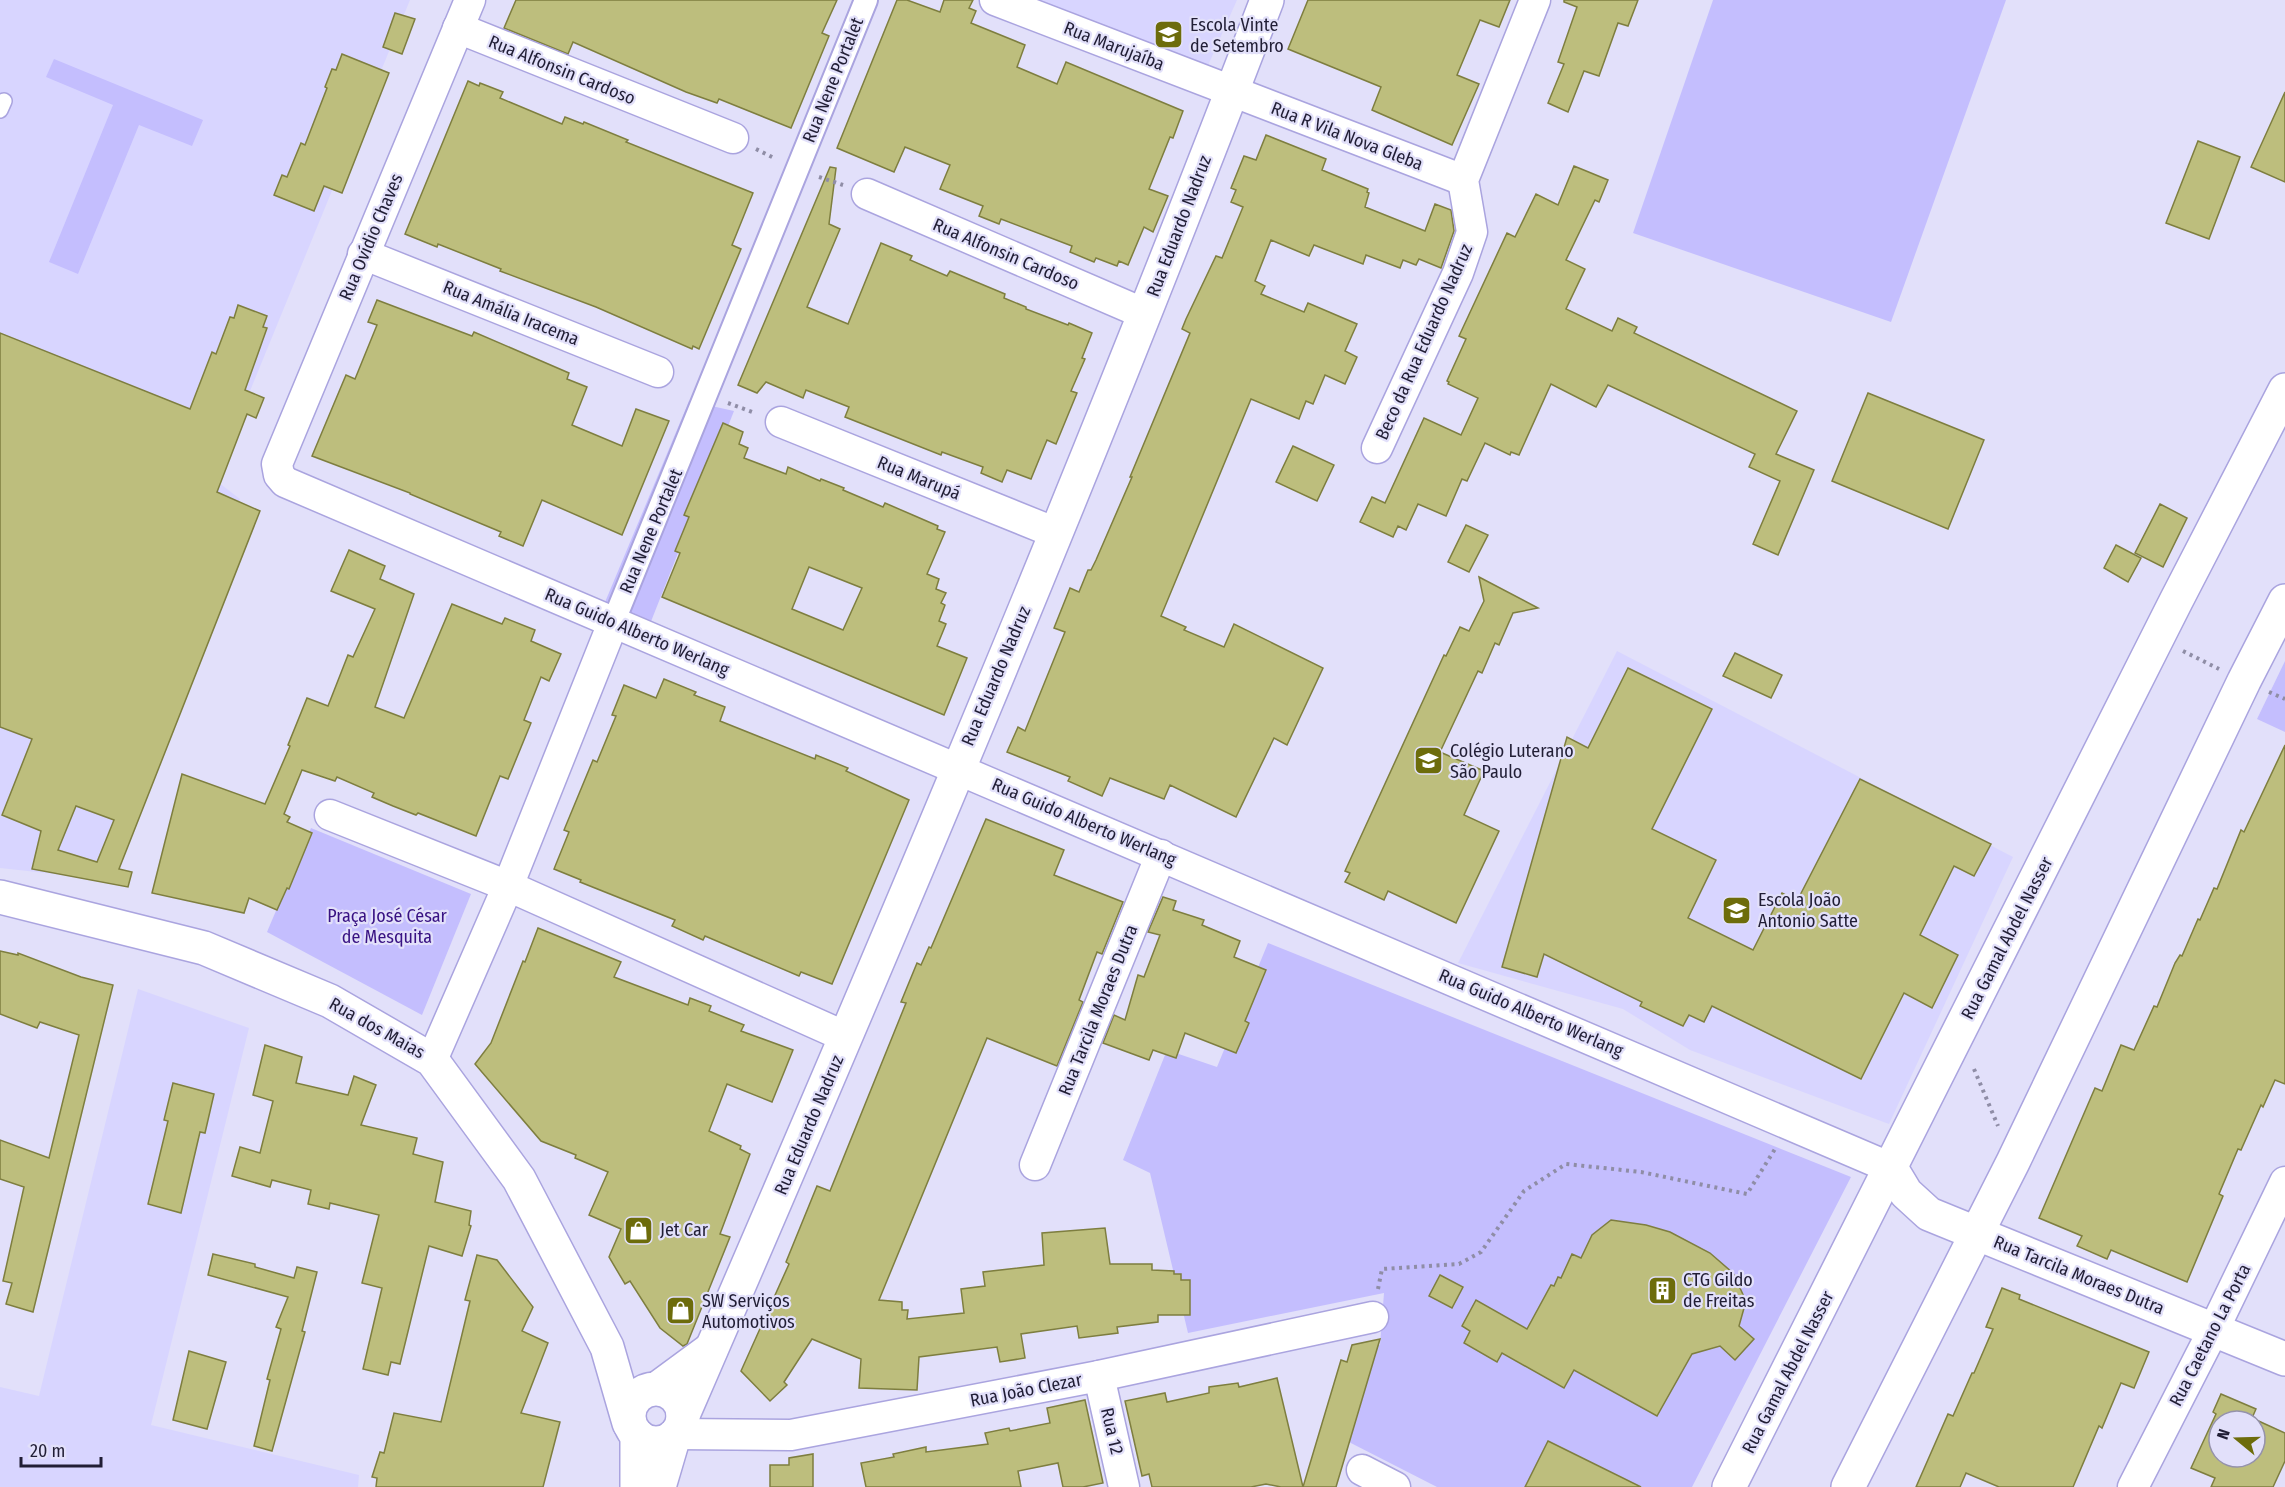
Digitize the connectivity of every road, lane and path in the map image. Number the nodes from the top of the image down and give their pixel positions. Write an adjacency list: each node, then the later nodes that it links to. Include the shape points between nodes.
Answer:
1 (470, 0): 6 (street, Rua Ovídio Chaves)
2 (866, 0): 20 (street, Rua Nene Portalet)
3 (995, 0): 7 (street, Rua Marujaíba)
4 (1267, 0): 7 (street, Rua Eduardo Nadruz)
5 (1535, 0): 9 (street)
6 (459, 28): 8 (street, Rua Alfonsin Cardoso); 11 (street, Rua Ovídio Chaves)
7 (1232, 91): 9 (street, Rua R Vila Nova Gleba); 12 (street, Rua Eduardo Nadruz)
8 (732, 138)
9 (1462, 180): 16 (street, Beco da Rua Eduardo Nadruz, via 1472,232 1458,273)
10 (867, 194): 12 (street, Rua Alfonsin Cardoso)
11 (363, 254): 13 (street, Rua Amália Iracema); 17 (street, Rua Ovídio Chaves, via 277,464)
12 (1145, 314): 18 (street, Rua Eduardo Nadruz)
13 (658, 372)
14 (2285, 390): 21 (street, Rua Gamal Abdel Nasser)
15 (781, 422): 18 (street, Rua Marupá)
16 (1377, 448)
17 (279, 475): 20 (street, Rua Guido Alberto Werlang, via 285,482)
18 (1056, 533): 23 (street, Rua Eduardo Nadruz)
19 (2285, 602): 22 (street)
20 (613, 623): 23 (street, Rua Guido Alberto Werlang); 26 (street, Rua Nene Portalet)
21 (2157, 638): 22 (path); 28 (street, Rua Gamal Abdel Nasser)
22 (2244, 681): 32 (street)
23 (957, 769): 25 (street, Rua Guido Alberto Werlang); 29 (street, Rua Eduardo Nadruz)
24 (330, 815): 26 (street)
25 (1161, 855): 31 (street, Rua Guido Alberto Werlang); 33 (street, Rua Tarcila Moraes Dutra)
26 (508, 886): 29 (street); 30 (street, Rua Nene Portalet)
27 (0, 897): 30 (street, Rua dos Maias, via 204,948 330,1001)
28 (1959, 1033): 32 (path); 34 (street, Rua Gamal Abdel Nasser)
29 (846, 1037): 40 (street, Rua Eduardo Nadruz)
30 (432, 1060): 39 (street, Rua dos Maias, via 519,1179)
31 (1790, 1124): 34 (street, Rua Guido Alberto Werlang); 37 (path, via 1748,1194 1641,1172 1566,1164 1524,1191 1481,1252 1459,1264 1382,1269)
32 (2013, 1162): 36 (street)
33 (1035, 1165)
34 (1891, 1168): 36 (street, Rua Tarcila Moraes Dutra, via 1906,1192 1929,1214); 51 (street, Rua Gamal Abdel Nasser)
35 (2285, 1182): 38 (street, Rua Caetano La Porta)
36 (1977, 1233): 38 (street, Rua Tarcila Moraes Dutra); 52 (street)
37 (1373, 1317): 42 (street, Rua João Clezar)
38 (2214, 1329): 41 (street, Rua Tarcila Moraes Dutra); 53 (street, Rua Caetano La Porta)
39 (607, 1347): 43 (street, Rua dos Maias); 45 (street, Rua dos Maias)
40 (713, 1347): 43 (street); 44 (street, Rua Eduardo Nadruz)
41 (2285, 1359)
42 (1100, 1376): 44 (street, Rua João Clezar, via 791,1435); 49 (street, Rua 12)
43 (653, 1388): 44 (street, via 670,1392 680,1402); 45 (street, via 636,1396 629,1409)
44 (678, 1428): 45 (street, via 662,1443 649,1442); 48 (street)
45 (633, 1429): 47 (street, Rua dos Maias)
46 (1362, 1470): 50 (street)
47 (637, 1487)
48 (659, 1487)
49 (1124, 1487)
50 (1395, 1487)
51 (1729, 1487)
52 (1848, 1487)
53 (2133, 1487)

